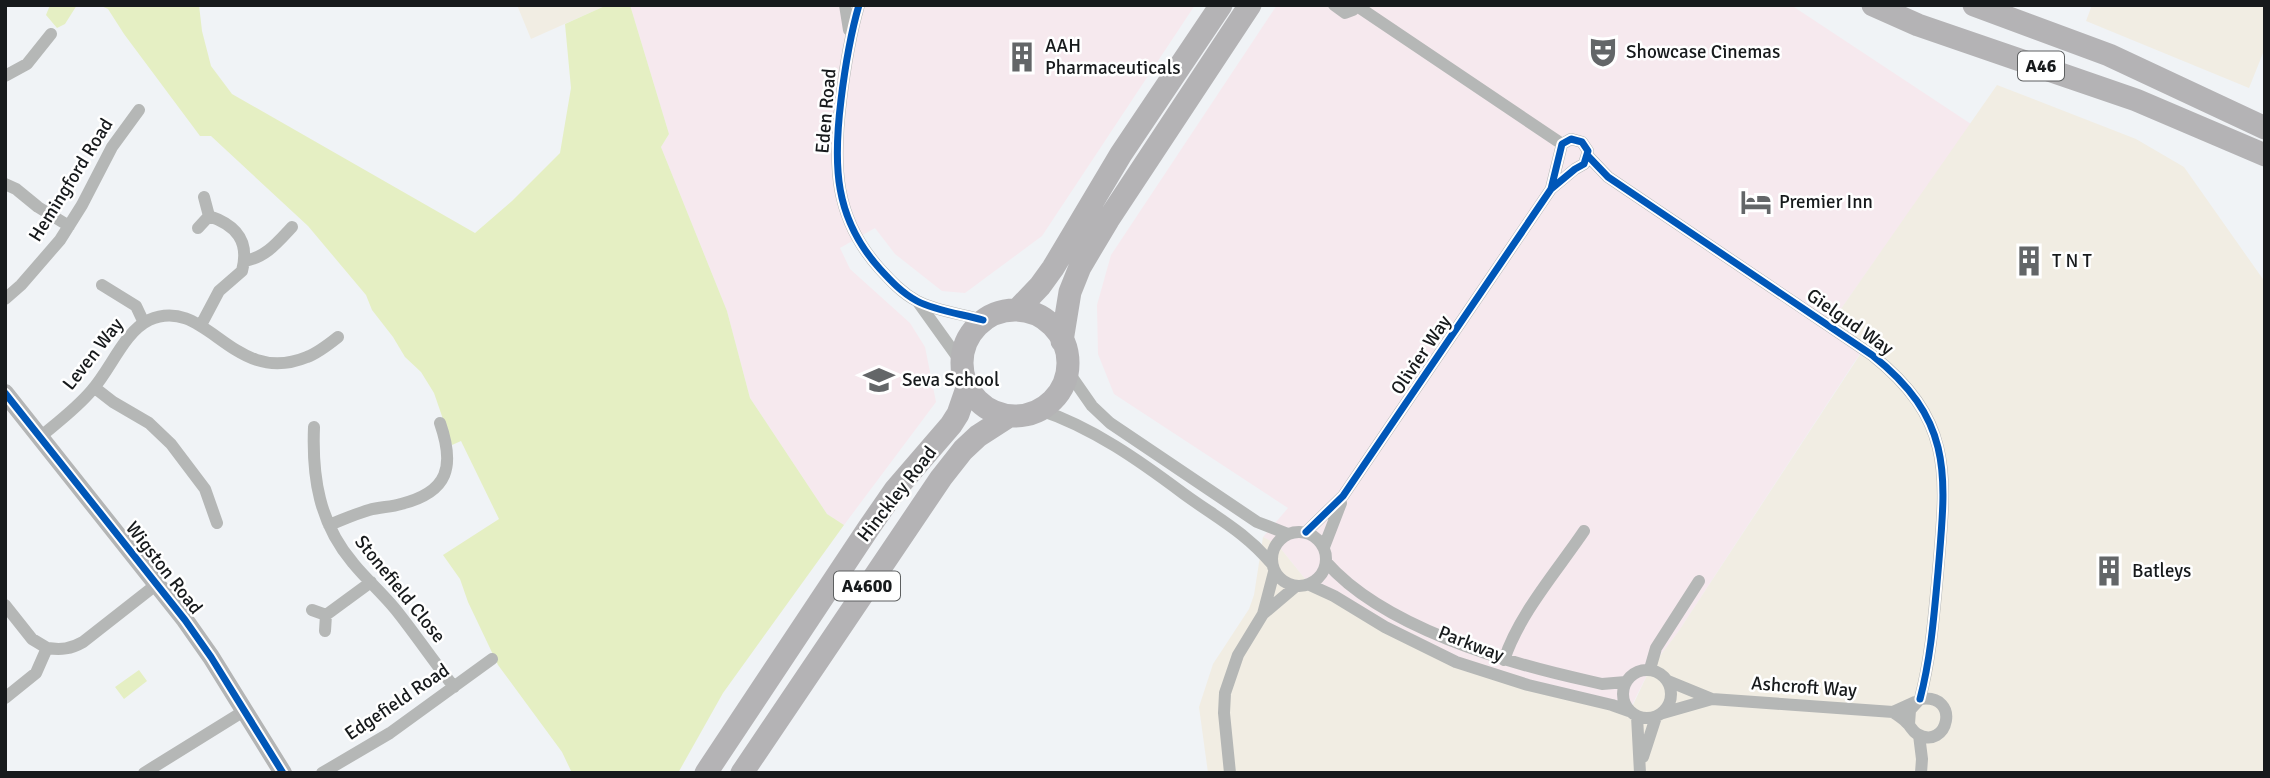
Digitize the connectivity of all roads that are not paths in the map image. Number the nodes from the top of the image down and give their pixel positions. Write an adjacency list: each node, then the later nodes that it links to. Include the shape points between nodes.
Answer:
1 (845, 5): 10 (street)
2 (859, 5): 10 (street)
3 (1221, 5): 31 (highway, via 1121,155 1053,268)
4 (1250, 5): 36 (highway, via 1080,267 1070,292)
5 (1334, 5): 8 (street, via 1345,13)
6 (1873, 5): 15 (highway, A46, via 1918,25 2136,100)
7 (1974, 5): 13 (highway, A46, via 2109,55)
8 (1357, 6): 14 (street)
9 (51, 34): 11 (street, via 27,64)
10 (850, 37): 30 (street, Eden Road, via 836,138 839,189 847,218 867,254)
11 (5, 76)
12 (139, 110): 24 (street, Hemingford Road, via 112,146)
13 (2265, 128)
14 (1562, 144): 16 (street, via 1580,141); 17 (street)
15 (2265, 155)
16 (1588, 156): 18 (street); 19 (street, Gielgud Way)
17 (1559, 160): 18 (street, via 1565,167); 21 (street, Olivier Way)
18 (1577, 168): 19 (street, Gielgud Way); 21 (street, Olivier Way)
19 (1608, 177): 69 (street, Gielgud Way, via 1872,355 1917,401 1936,437 1945,495)
20 (5, 184): 24 (street)
21 (1552, 188): 47 (street, Olivier Way)
22 (204, 197): 23 (street)
23 (209, 216): 25 (street); 27 (street, via 232,226 244,250)
24 (69, 226): 29 (street, Hemingford Road, via 41,264)
25 (198, 228)
26 (292, 228): 27 (street, via 267,253)
27 (244, 261): 34 (street, via 239,276 219,291)
28 (102, 285): 33 (street, Leven Way, via 136,306)
29 (5, 299)
30 (918, 302): 32 (street, Eden Road); 37 (street, Eden Road)
31 (1018, 309): 32 (highway); 36 (highway, via 1044,317)
32 (983, 320): 37 (highway, via 971,335)
33 (144, 323): 34 (street, Leven Way, via 172,316); 39 (street, Leven Way, via 131,332)
34 (201, 325): 35 (street, Leven Way, via 235,351 260,362 305,358)
35 (338, 337)
36 (1062, 341): 38 (highway)
37 (961, 362): 40 (highway)
38 (1069, 373): 42 (highway, via 1061,392); 52 (street, via 1110,423 1256,522)
39 (95, 387): 46 (street, Leven Way); 48 (street, via 149,423 171,444 205,489)
40 (967, 388): 43 (highway, via 979,404); 90 (highway, Hinckley Road / A4600, via 951,425 895,490)
41 (5, 393): 46 (street, Wigston Road)
42 (1040, 410): 43 (highway); 55 (street, via 1082,426 1127,455 1246,537)
43 (1009, 416): 91 (highway, Hinckley Road / A4600, via 978,436 941,478)
44 (440, 423): 49 (street, via 448,466 435,488 411,502 371,509)
45 (314, 428): 49 (street, Stonefield Close, via 317,493)
46 (40, 437): 58 (street, Wigston Road)
47 (1343, 496): 51 (street, Olivier Way); 53 (street, Olivier Way)
48 (216, 523)
49 (329, 525): 57 (street, Stonefield Close, via 338,544)
50 (1584, 531): 68 (street, via 1520,625)
51 (1306, 532): 52 (street); 53 (street)
52 (1288, 534): 55 (street, via 1277,544)
53 (1324, 547): 54 (street)
54 (1326, 562): 59 (street); 68 (street, Parkway, via 1339,577 1416,624)
55 (1273, 568): 60 (street, via 1279,579); 63 (street)
56 (1699, 581): 70 (street, via 1656,648)
57 (371, 582): 64 (street); 73 (street, Stonefield Close)
58 (156, 584): 66 (street, via 83,642 60,650); 78 (street, Wigston Road, via 211,657)
59 (1310, 585): 60 (street); 80 (street, Parkway, via 1456,662)
60 (1294, 587): 63 (street)
61 (5, 605): 66 (street, via 32,639)
62 (312, 610): 64 (street)
63 (1263, 614): 92 (street, via 1238,655 1225,693)
64 (326, 615): 65 (street)
65 (325, 631)
66 (47, 648): 74 (street, via 36,673)
67 (492, 659): 73 (street, Edgefield Road)
68 (1504, 660): 72 (street, Parkway, via 1602,684)
69 (1929, 666): 76 (street, Gielgud Way); 77 (street, Gielgud Way)
70 (1650, 669): 71 (street); 72 (street, via 1636,672)
71 (1668, 681): 75 (street, Ashcroft Way); 81 (street, via 1671,698)
72 (1626, 682): 80 (street, via 1623,696)
73 (454, 687): 89 (street, Edgefield Road)
74 (5, 698)
75 (1712, 699): 79 (street, Ashcroft Way); 81 (street, Ashcroft Way)
76 (1918, 701): 77 (street, Ashcroft Way); 79 (street, Ashcroft Way); 82 (street, via 1910,710)
77 (1936, 701): 84 (street, via 1947,719)
78 (244, 711): 87 (street); 88 (street, Wigston Road)
79 (1892, 712): 82 (street)
80 (1633, 714): 81 (street, via 1648,719); 86 (street)
81 (1659, 715): 86 (street)
82 (1909, 724): 83 (street)
83 (1919, 735): 84 (street); 85 (street)
84 (1933, 737): 85 (street)
85 (1922, 766)
86 (1640, 768)
87 (144, 773)
88 (283, 773)
89 (323, 773)
90 (706, 773)
91 (742, 773)
92 (1230, 773)

